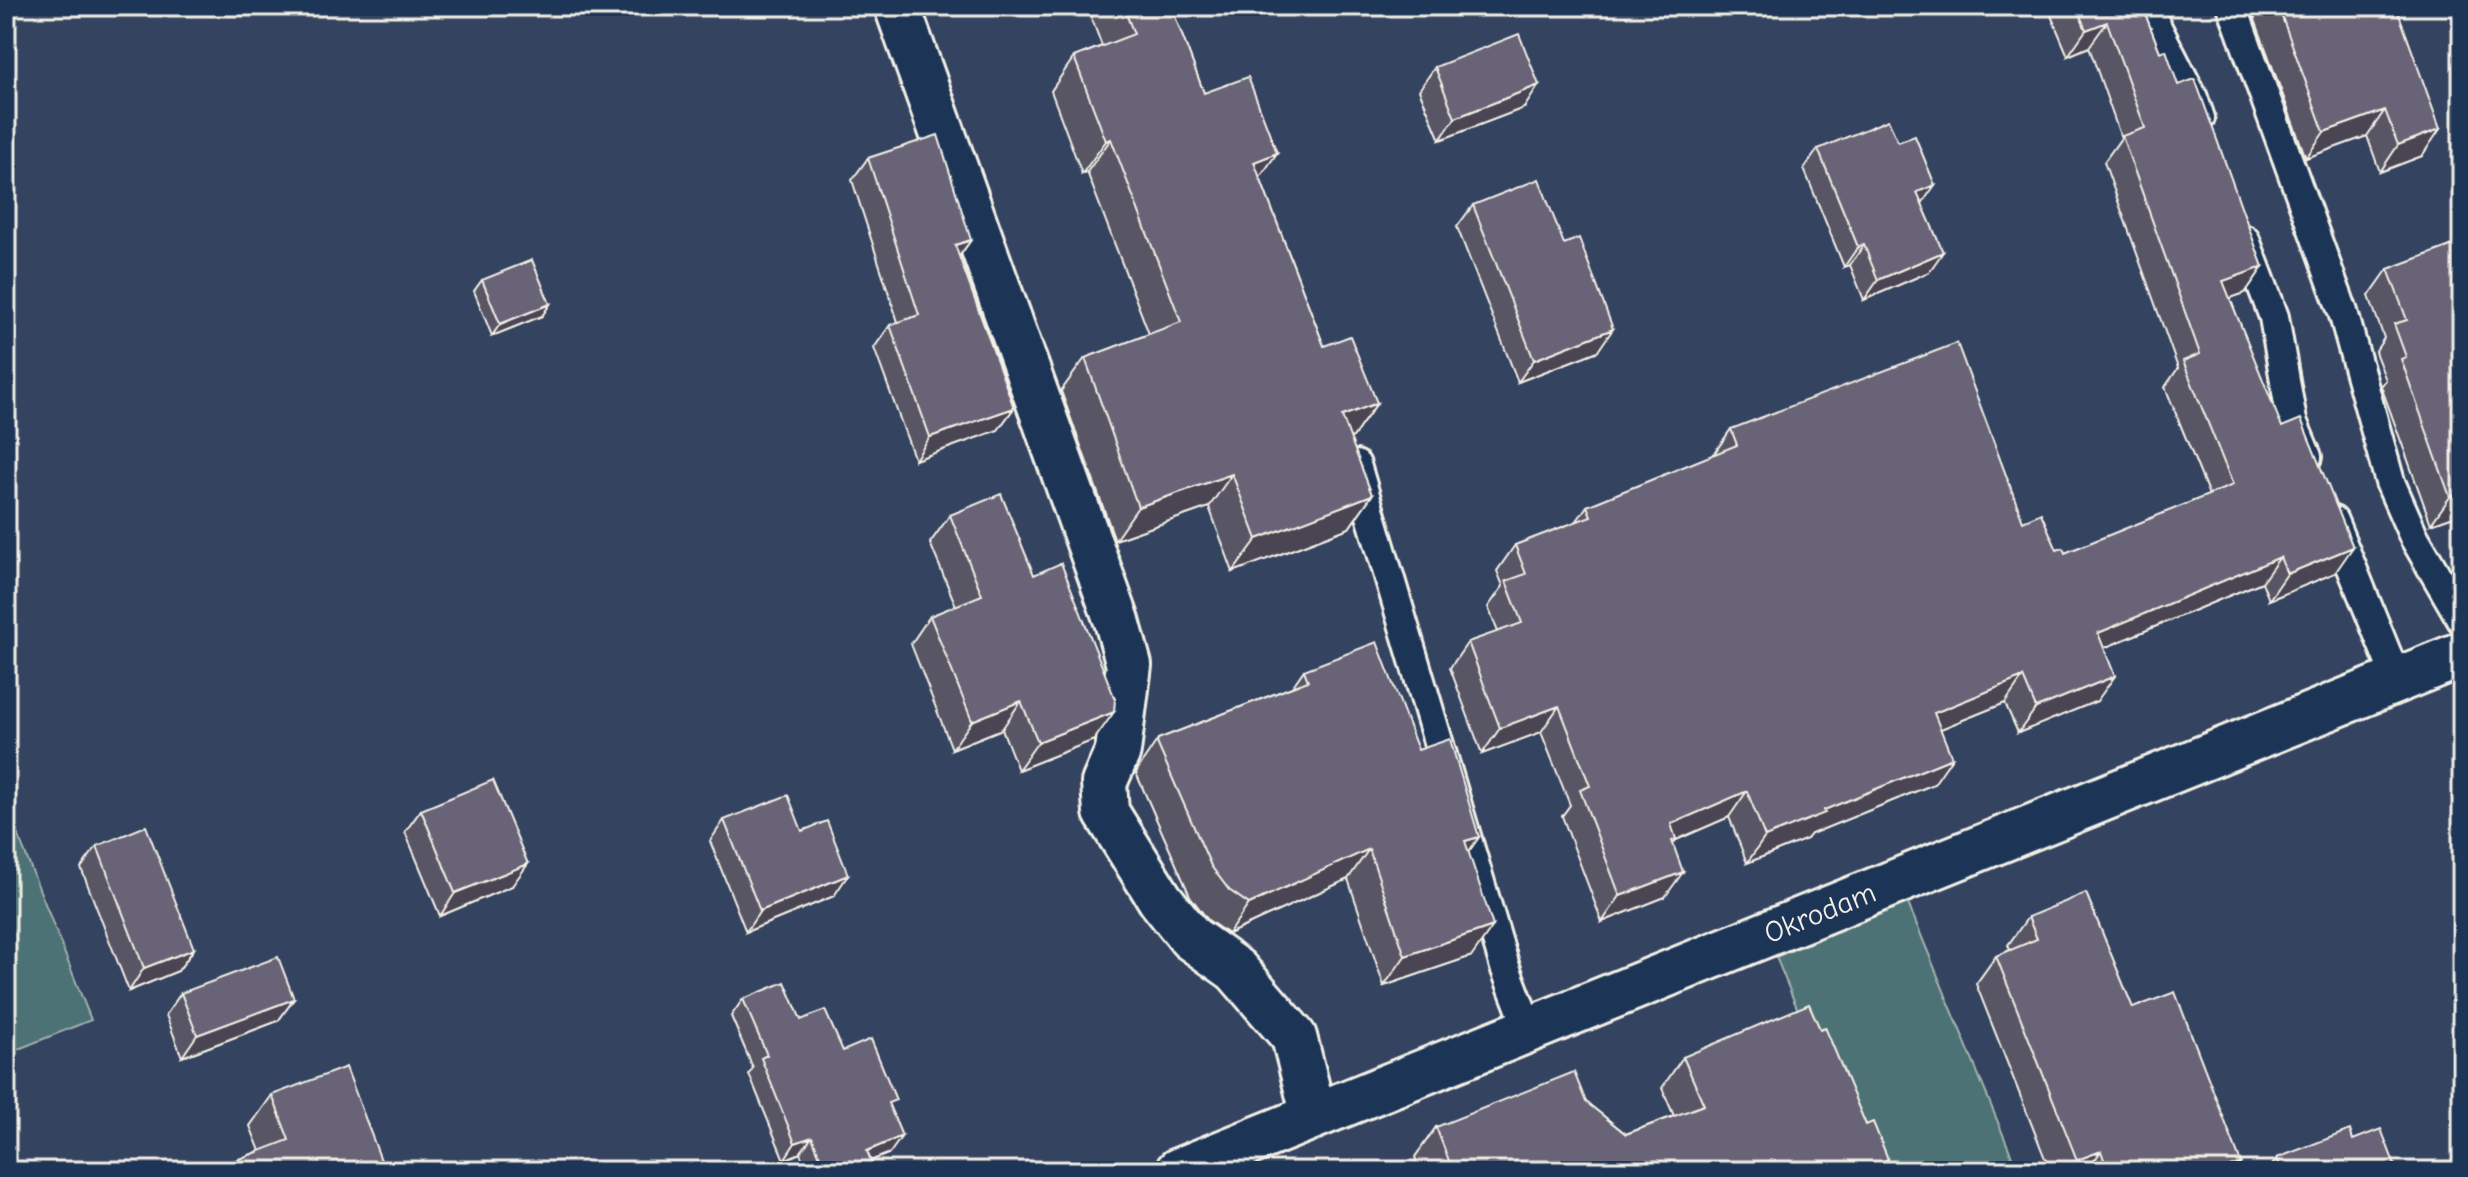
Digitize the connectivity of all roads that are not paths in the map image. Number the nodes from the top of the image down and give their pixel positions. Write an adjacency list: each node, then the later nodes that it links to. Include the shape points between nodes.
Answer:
1 (897, 6): 11 (street, via 1129,665 1118,751 1104,783 1106,812 1191,938 1236,970 1294,1037)
2 (2146, 6): 4 (lane)
3 (2232, 6): 7 (lane, via 2343,312 2390,482 2414,537)
4 (2209, 142)
5 (2236, 215): 9 (lane, via 2274,317 2292,421)
6 (1355, 458): 10 (lane, via 1505,967)
7 (2462, 620)
8 (2462, 654): 9 (street, Okrodam)
9 (2397, 680): 10 (street, Okrodam)
10 (1529, 1030): 11 (street, Okrodam)
11 (1314, 1116): 12 (street, Okrodam)
12 (1178, 1171)

